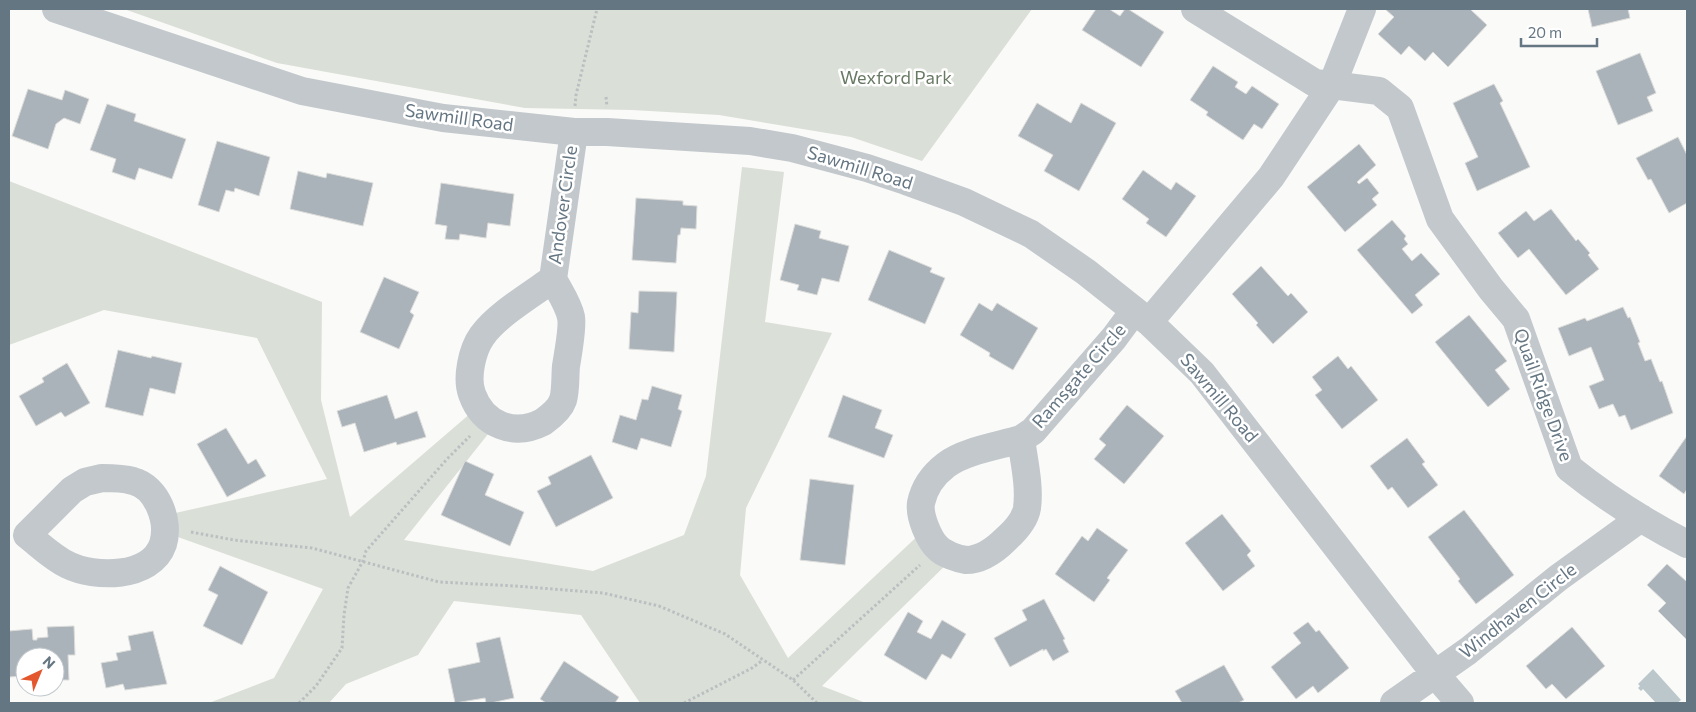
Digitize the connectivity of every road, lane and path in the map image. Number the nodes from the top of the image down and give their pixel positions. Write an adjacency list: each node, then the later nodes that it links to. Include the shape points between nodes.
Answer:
1 (56, 9): 6 (street, Sawmill Road, via 302,91 443,118)
2 (597, 9): 6 (path, via 576,95)
3 (1195, 9): 5 (street, Quail Ridge Drive, via 1315,83)
4 (1362, 9): 5 (street)
5 (1332, 85): 8 (street, via 1271,177); 11 (street, Quail Ridge Drive, via 1379,91 1400,108 1440,219 1516,319 1569,468)
6 (574, 132): 7 (street, Andover Circle); 8 (street, Sawmill Road, via 750,141 792,148 868,168 964,202 1030,234)
7 (553, 279): 9 (street, Andover Circle, via 495,322 476,346 470,368 472,393); 9 (street, Andover Circle, via 571,318 563,400 550,417 536,425 512,430)
8 (1142, 316): 10 (street, Ramsgate Circle, via 1114,338 1033,431); 18 (street, Sawmill Road, via 1202,373)
9 (489, 418): 16 (path, via 434,473 366,551)
10 (1021, 440): 15 (street, Ramsgate Circle, via 957,458 929,482 921,505 925,529); 15 (street, Ramsgate Circle, via 1026,509 1011,534 988,554 967,560)
11 (1641, 518): 14 (street, Quail Ridge Drive); 18 (street, Windhaven Circle)
12 (164, 526): 13 (street, via 162,545 153,558 137,569 114,573 95,574 67,565); 13 (street, via 156,498 150,491 135,481 102,478 85,482 72,490); 16 (path, via 234,540 312,548)
13 (18, 538)
14 (1687, 544)
15 (938, 549): 19 (path)
16 (363, 561): 17 (path, via 439,582 603,593 660,606 725,634); 20 (path, via 348,588 342,648 316,686)
17 (763, 660): 19 (path); 21 (path)
18 (1434, 674): 23 (street, Windhaven Circle); 24 (street, Sawmill Road)
19 (793, 680): 22 (path)
20 (299, 703)
21 (684, 703)
22 (817, 703)
23 (1394, 703)
24 (1460, 703)

